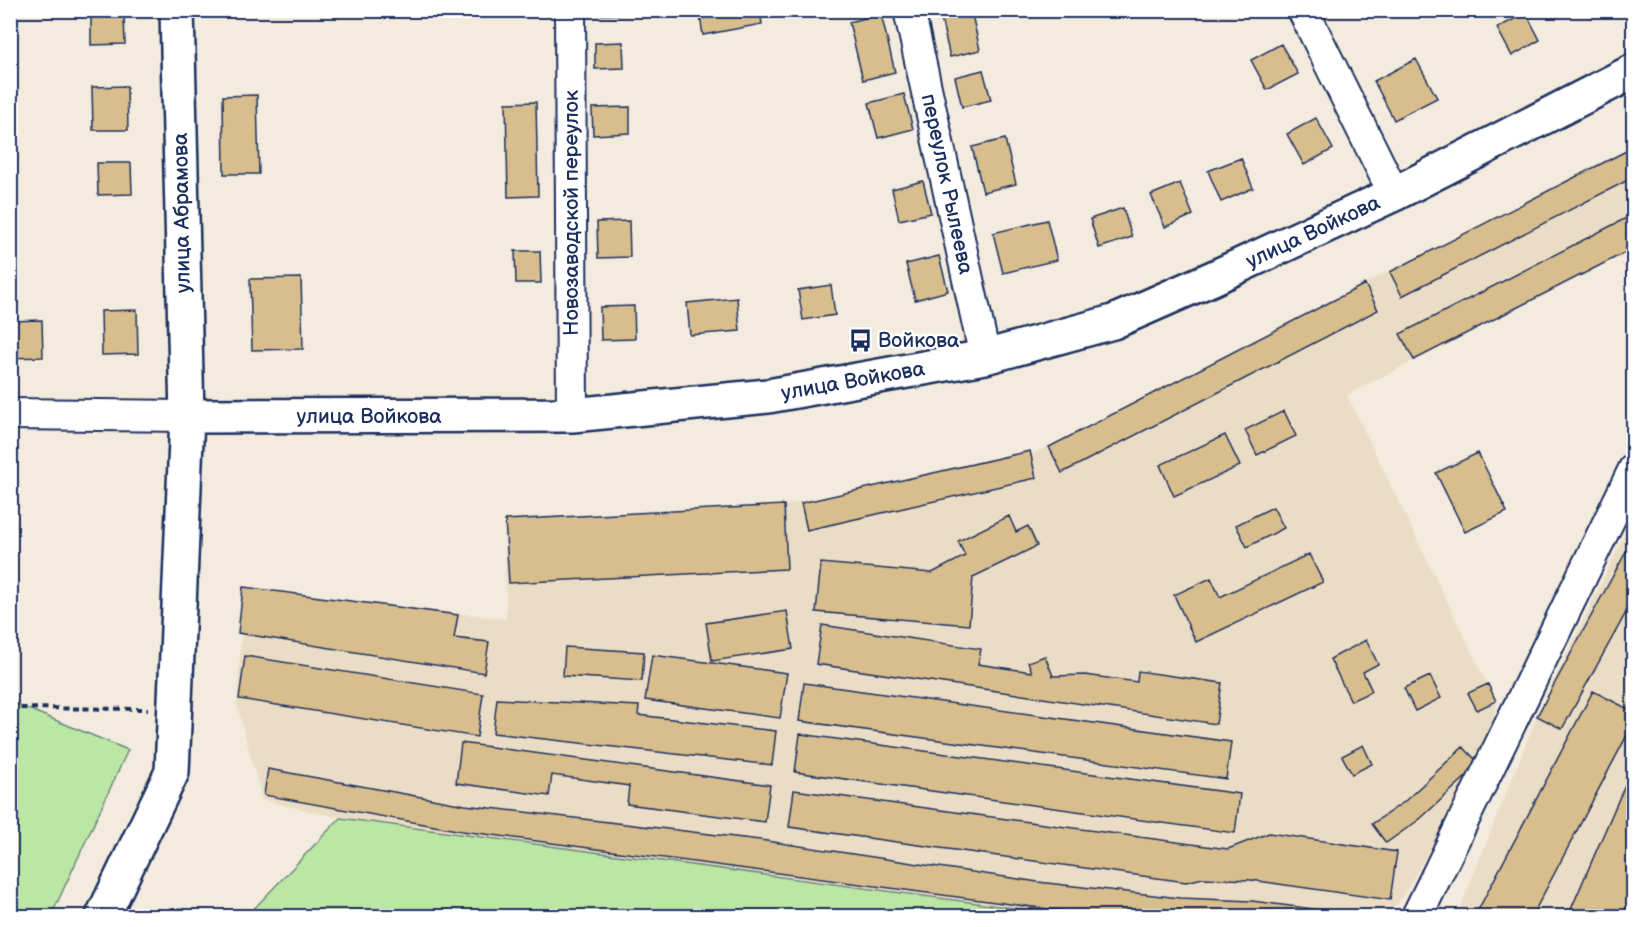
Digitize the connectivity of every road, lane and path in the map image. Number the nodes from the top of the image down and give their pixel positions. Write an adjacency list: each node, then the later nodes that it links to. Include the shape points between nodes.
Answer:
1 (177, 10): 9 (main road, улица Абрамова)
2 (570, 10): 10 (street, Новозаводской переулок)
3 (909, 10): 7 (street, переулок Рылеева)
4 (1303, 10): 6 (street)
5 (1634, 71): 6 (main road, улица Войкова)
6 (1394, 194): 7 (main road, улица Войкова, via 1113,322)
7 (985, 357): 10 (main road, улица Войкова, via 768,396)
8 (10, 414): 9 (street, улица Войкова)
9 (187, 416): 10 (main road, улица Войкова); 13 (main road, улица Абрамова)
10 (572, 416)
11 (1634, 469): 15 (street)
12 (10, 708): 13 (path)
13 (174, 709): 14 (main road, улица Абрамова, via 172,772)
14 (103, 916)
15 (1417, 916)

